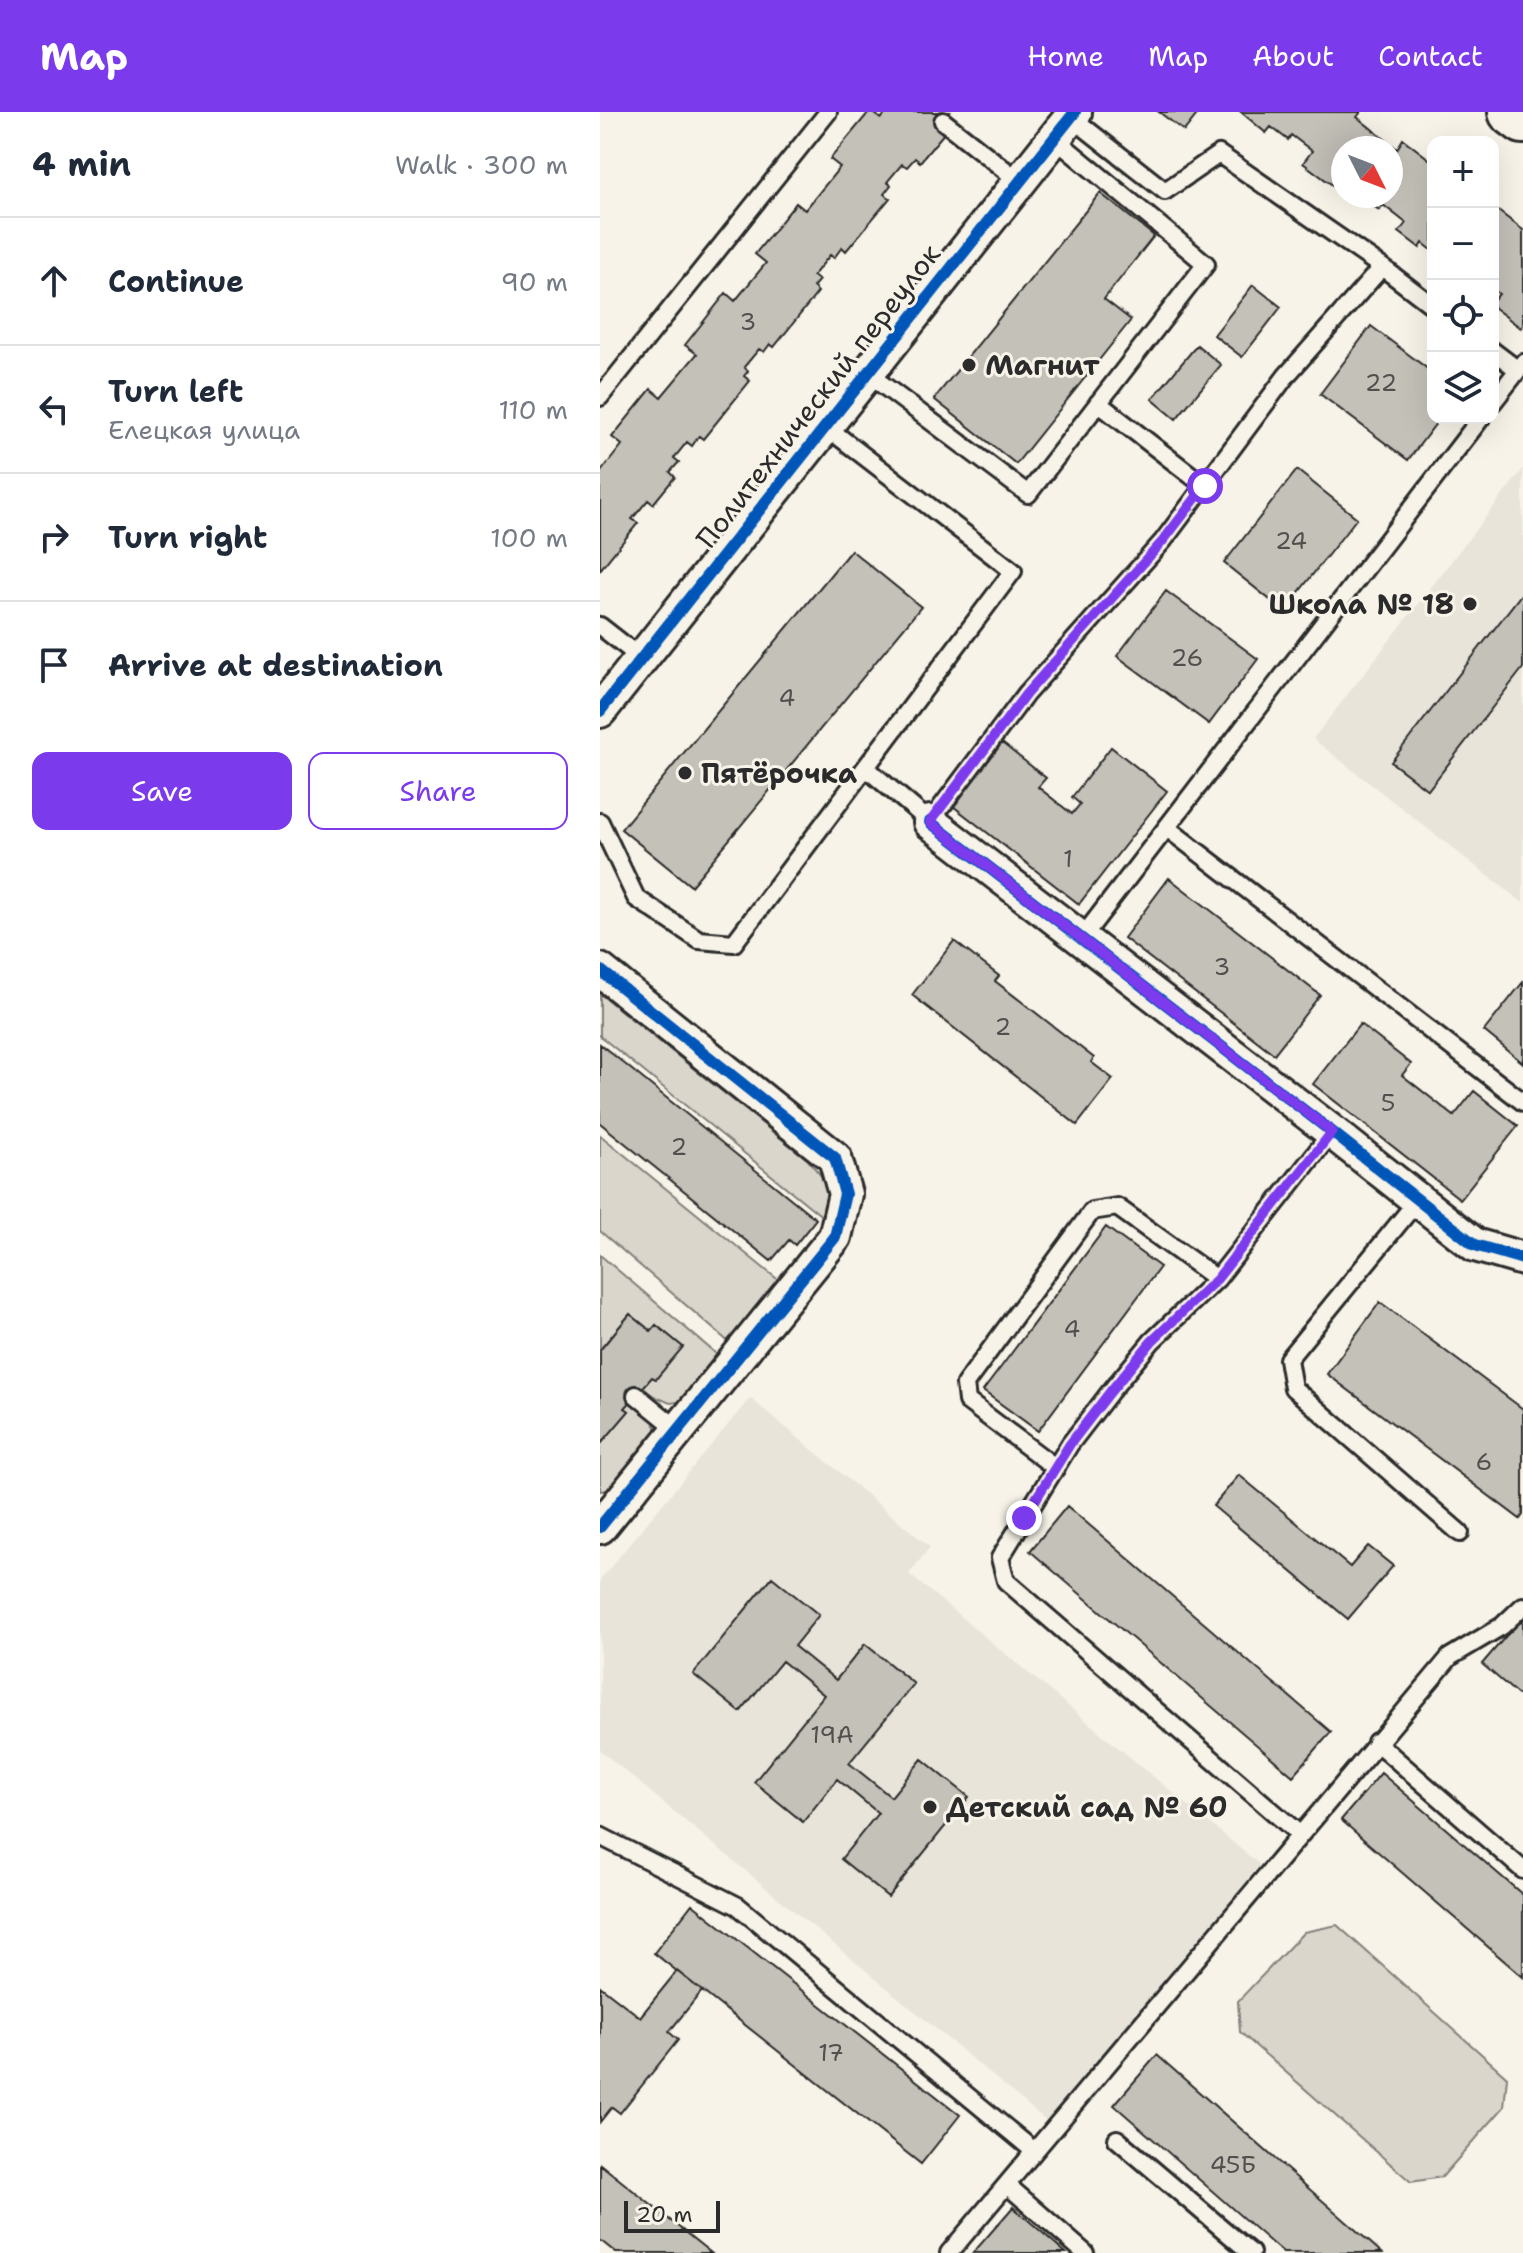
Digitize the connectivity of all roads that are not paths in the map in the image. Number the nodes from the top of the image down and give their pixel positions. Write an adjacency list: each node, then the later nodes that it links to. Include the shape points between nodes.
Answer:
1 (828, 112): 13 (lane)
2 (1511, 112): 4 (street)
3 (943, 121): 6 (lane)
4 (1523, 121)
5 (1067, 122): 6 (street, Политехнический переулок); 7 (lane, via 1165,191 1219,154); 14 (lane, via 1206,264)
6 (1019, 181): 11 (street, Политехнический переулок)
7 (1382, 267): 8 (lane); 17 (lane, via 1286,376)
8 (1427, 301)
9 (1495, 352): 10 (lane)
10 (1520, 366): 12 (lane)
11 (867, 373): 14 (lane, via 1028,494); 16 (street, Политехнический переулок)
12 (1499, 394)
13 (600, 397)
14 (1098, 403): 17 (lane)
15 (1476, 424): 24 (lane)
16 (825, 426): 19 (street, Политехнический переулок); 21 (lane, via 1013,571)
17 (1205, 486): 23 (lane, via 1163,541 1026,694)
18 (600, 626): 19 (lane)
19 (641, 658): 20 (street, Политехнический переулок)
20 (600, 711)
21 (866, 768): 22 (lane, via 734,943 699,940 636,898); 23 (lane)
22 (600, 822)
23 (930, 822): 25 (street)
24 (1167, 828): 25 (lane); 27 (lane)
25 (1081, 939): 28 (street)
26 (600, 970): 33 (street, via 835,1158 845,1194 835,1237)
27 (1523, 1102)
28 (1332, 1132): 29 (street); 31 (lane)
29 (1417, 1201): 30 (street, via 1475,1245); 36 (lane, via 1288,1359 1293,1388)
30 (1523, 1259)
31 (1217, 1279): 34 (lane, via 1152,1341); 34 (lane, via 1117,1207 1092,1211 965,1384 967,1401)
32 (636, 1395): 33 (lane)
33 (679, 1430): 35 (street)
34 (1056, 1468): 39 (lane, via 1000,1558 1006,1581)
35 (602, 1519)
36 (1460, 1533)
37 (1523, 1606): 38 (lane, via 1502,1626 1450,1657)
38 (1376, 1742): 39 (lane); 41 (lane)
39 (1299, 1834): 43 (lane)
40 (600, 1836): 43 (lane, via 738,1906)
41 (1523, 1870)
42 (1117, 2139): 47 (lane)
43 (1034, 2151): 44 (lane)
44 (1007, 2185): 45 (lane); 46 (lane)
45 (949, 2253)
46 (1085, 2253)
47 (1251, 2253)

